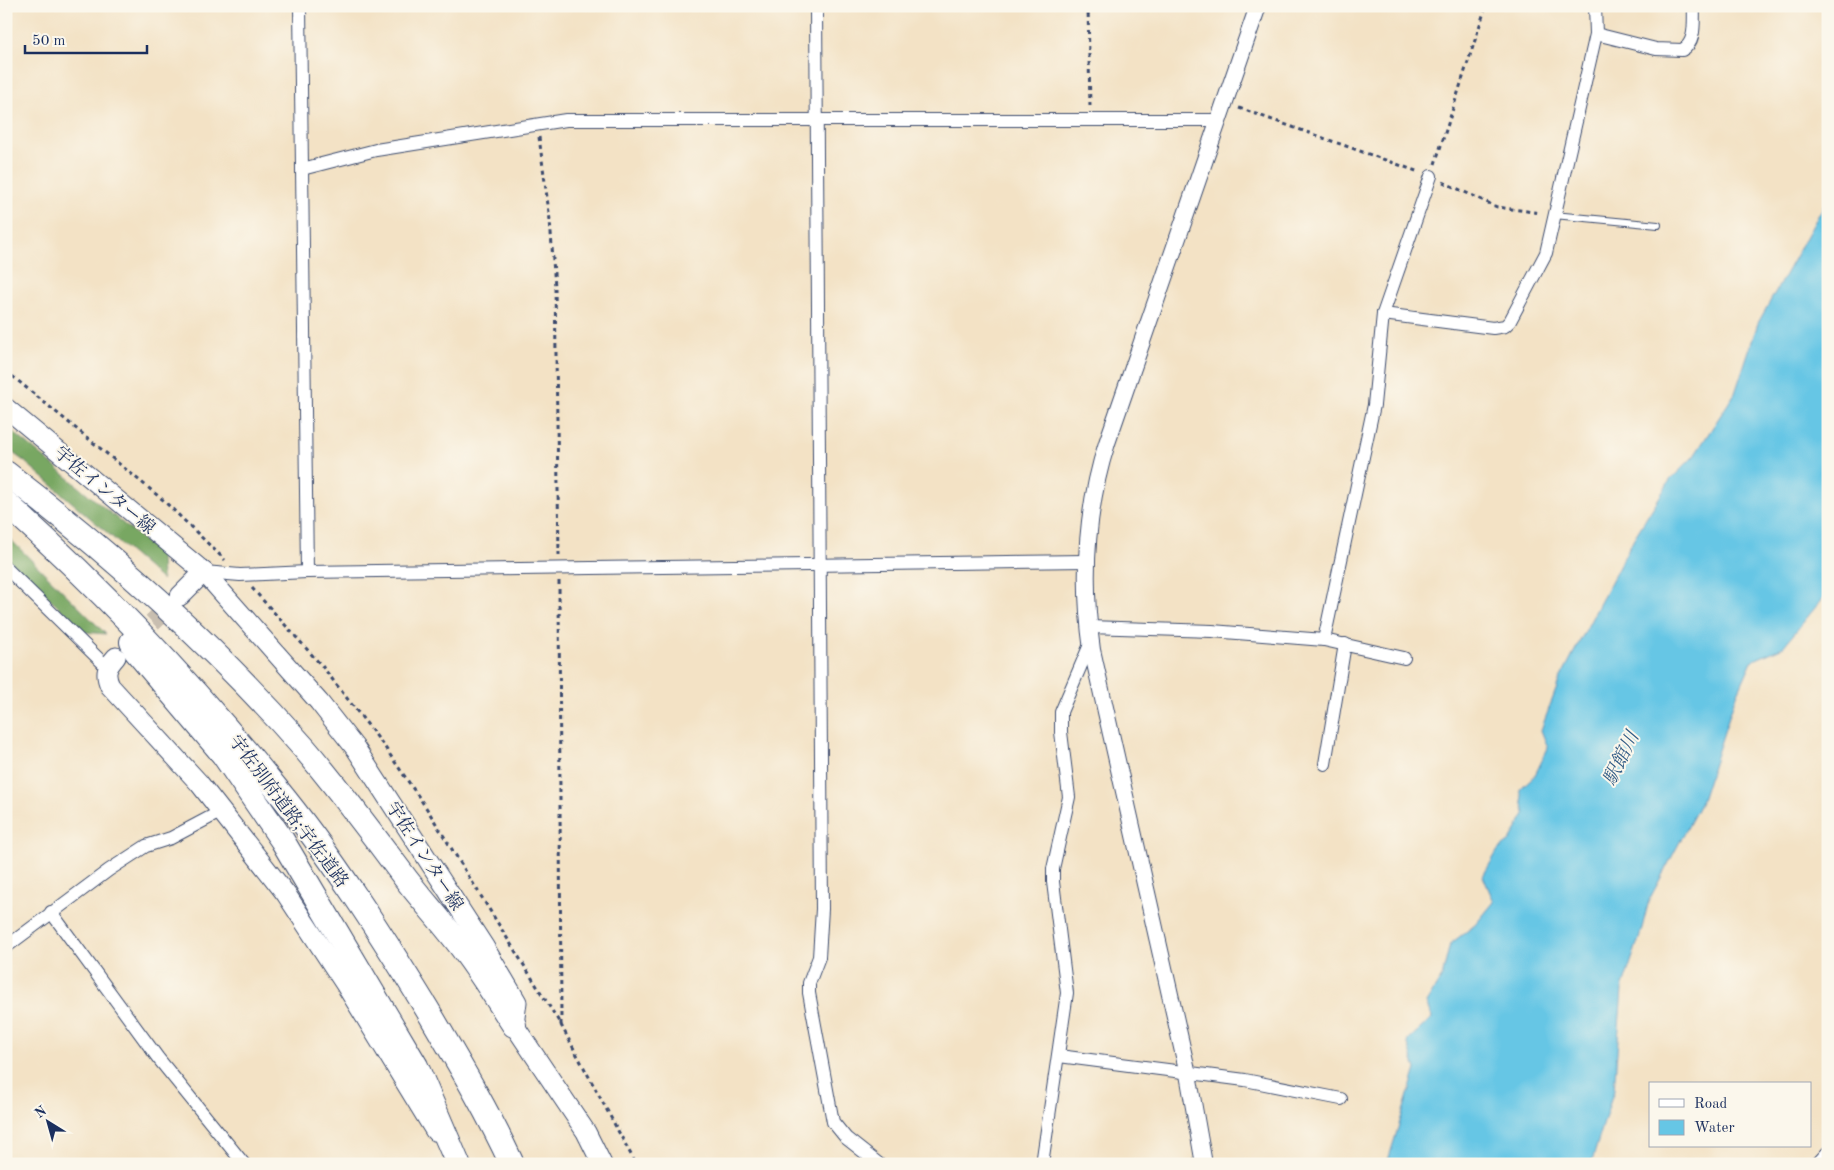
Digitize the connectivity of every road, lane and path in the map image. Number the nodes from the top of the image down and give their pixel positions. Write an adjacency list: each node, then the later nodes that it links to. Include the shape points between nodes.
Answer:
1 (300, 6): 13 (street)
2 (816, 6): 10 (street)
3 (1088, 6): 11 (path)
4 (1258, 6): 9 (street)
5 (1486, 6): 14 (path)
6 (1596, 6): 8 (street)
7 (1694, 6): 8 (street, via 1692,37 1690,44 1682,50 1656,49)
8 (1596, 34): 15 (street)
9 (1224, 103): 12 (street); 14 (path)
10 (816, 120): 11 (street); 13 (street, via 546,122 376,150); 22 (street)
11 (1090, 120): 12 (street)
12 (1218, 120): 21 (street, via 1101,462 1089,519)
13 (302, 169): 25 (street)
14 (1431, 176): 15 (path, via 1497,207); 17 (street)
15 (1554, 215): 16 (lane); 17 (street, via 1544,259 1506,326 1493,328)
16 (1658, 225)
17 (1384, 314): 29 (street, via 1374,405)
18 (6, 408): 24 (main road, 宇佐インター線)
19 (6, 473): 37 (highway, via 110,555 214,652 264,704 370,829 467,955)
20 (6, 503): 27 (highway, 宇佐別府道路;宇佐道路)
21 (1086, 561): 22 (street); 28 (street)
22 (819, 564): 25 (street); 46 (street, via 822,909 819,957 809,983 833,1122 846,1138)
23 (6, 568): 32 (street)
24 (204, 572): 25 (street, via 240,576); 26 (main road); 37 (main road, 宇佐インター線, via 287,664 356,750 517,1002)
25 (307, 572)
26 (180, 596)
27 (119, 611): 43 (highway, via 136,651 223,754 317,897 416,1066); 44 (highway, 宇佐別府道路;宇佐道路, via 170,664 276,788 334,868 442,1034)
28 (1090, 634): 29 (street, via 1212,631); 38 (street, via 1061,712 1069,787 1054,869 1054,896 1067,994); 39 (street)
29 (1324, 640): 30 (street)
30 (1345, 644): 31 (street); 33 (street)
31 (1404, 658)
32 (112, 662): 34 (main road, via 106,678 110,686 199,783)
33 (1325, 764)
34 (220, 812): 35 (street, via 171,838 146,846); 43 (main road, via 286,894)
35 (51, 912): 36 (street); 42 (street, via 158,1058)
36 (6, 947)
37 (514, 1025): 45 (main road, via 586,1132)
38 (1059, 1056): 39 (street); 47 (street)
39 (1188, 1074): 40 (street, via 1279,1085); 48 (street)
40 (1341, 1099)
41 (1828, 1152): 49 (street)
42 (244, 1164)
43 (456, 1164)
44 (512, 1164)
45 (602, 1164)
46 (879, 1164)
47 (1042, 1164)
48 (1204, 1164)
49 (1817, 1164)

